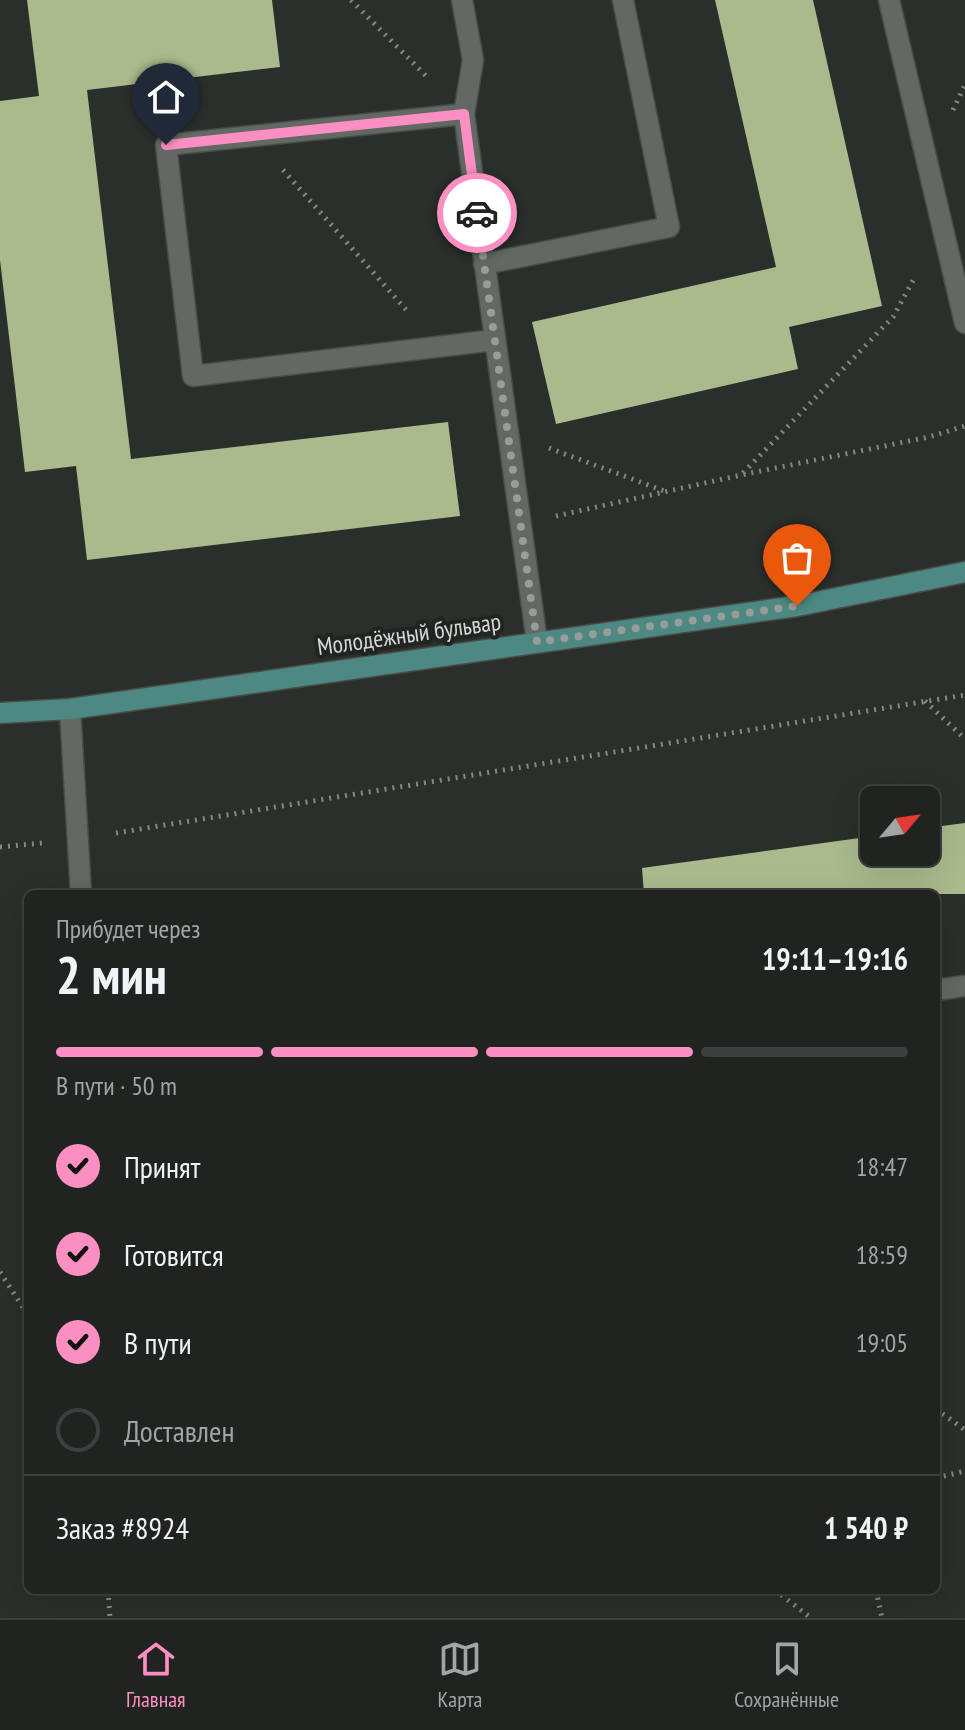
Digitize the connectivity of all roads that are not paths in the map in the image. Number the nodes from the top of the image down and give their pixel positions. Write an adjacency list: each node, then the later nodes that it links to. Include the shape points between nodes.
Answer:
1 (462, 0): 4 (lane, via 473,60)
2 (623, 0): 5 (lane, via 669,227)
3 (889, 0): 6 (lane)
4 (464, 114): 5 (lane); 7 (lane, via 166,145 193,376)
5 (484, 264): 7 (lane)
6 (965, 323)
7 (495, 340): 9 (lane)
8 (965, 572): 9 (street, Молодёжный бульвар, via 797,606)
9 (537, 642): 10 (street, Молодёжный бульвар)
10 (70, 709): 11 (street, Молодёжный бульвар); 12 (lane)
11 (0, 713)
12 (81, 890)
13 (965, 986): 14 (lane)
14 (940, 989)

